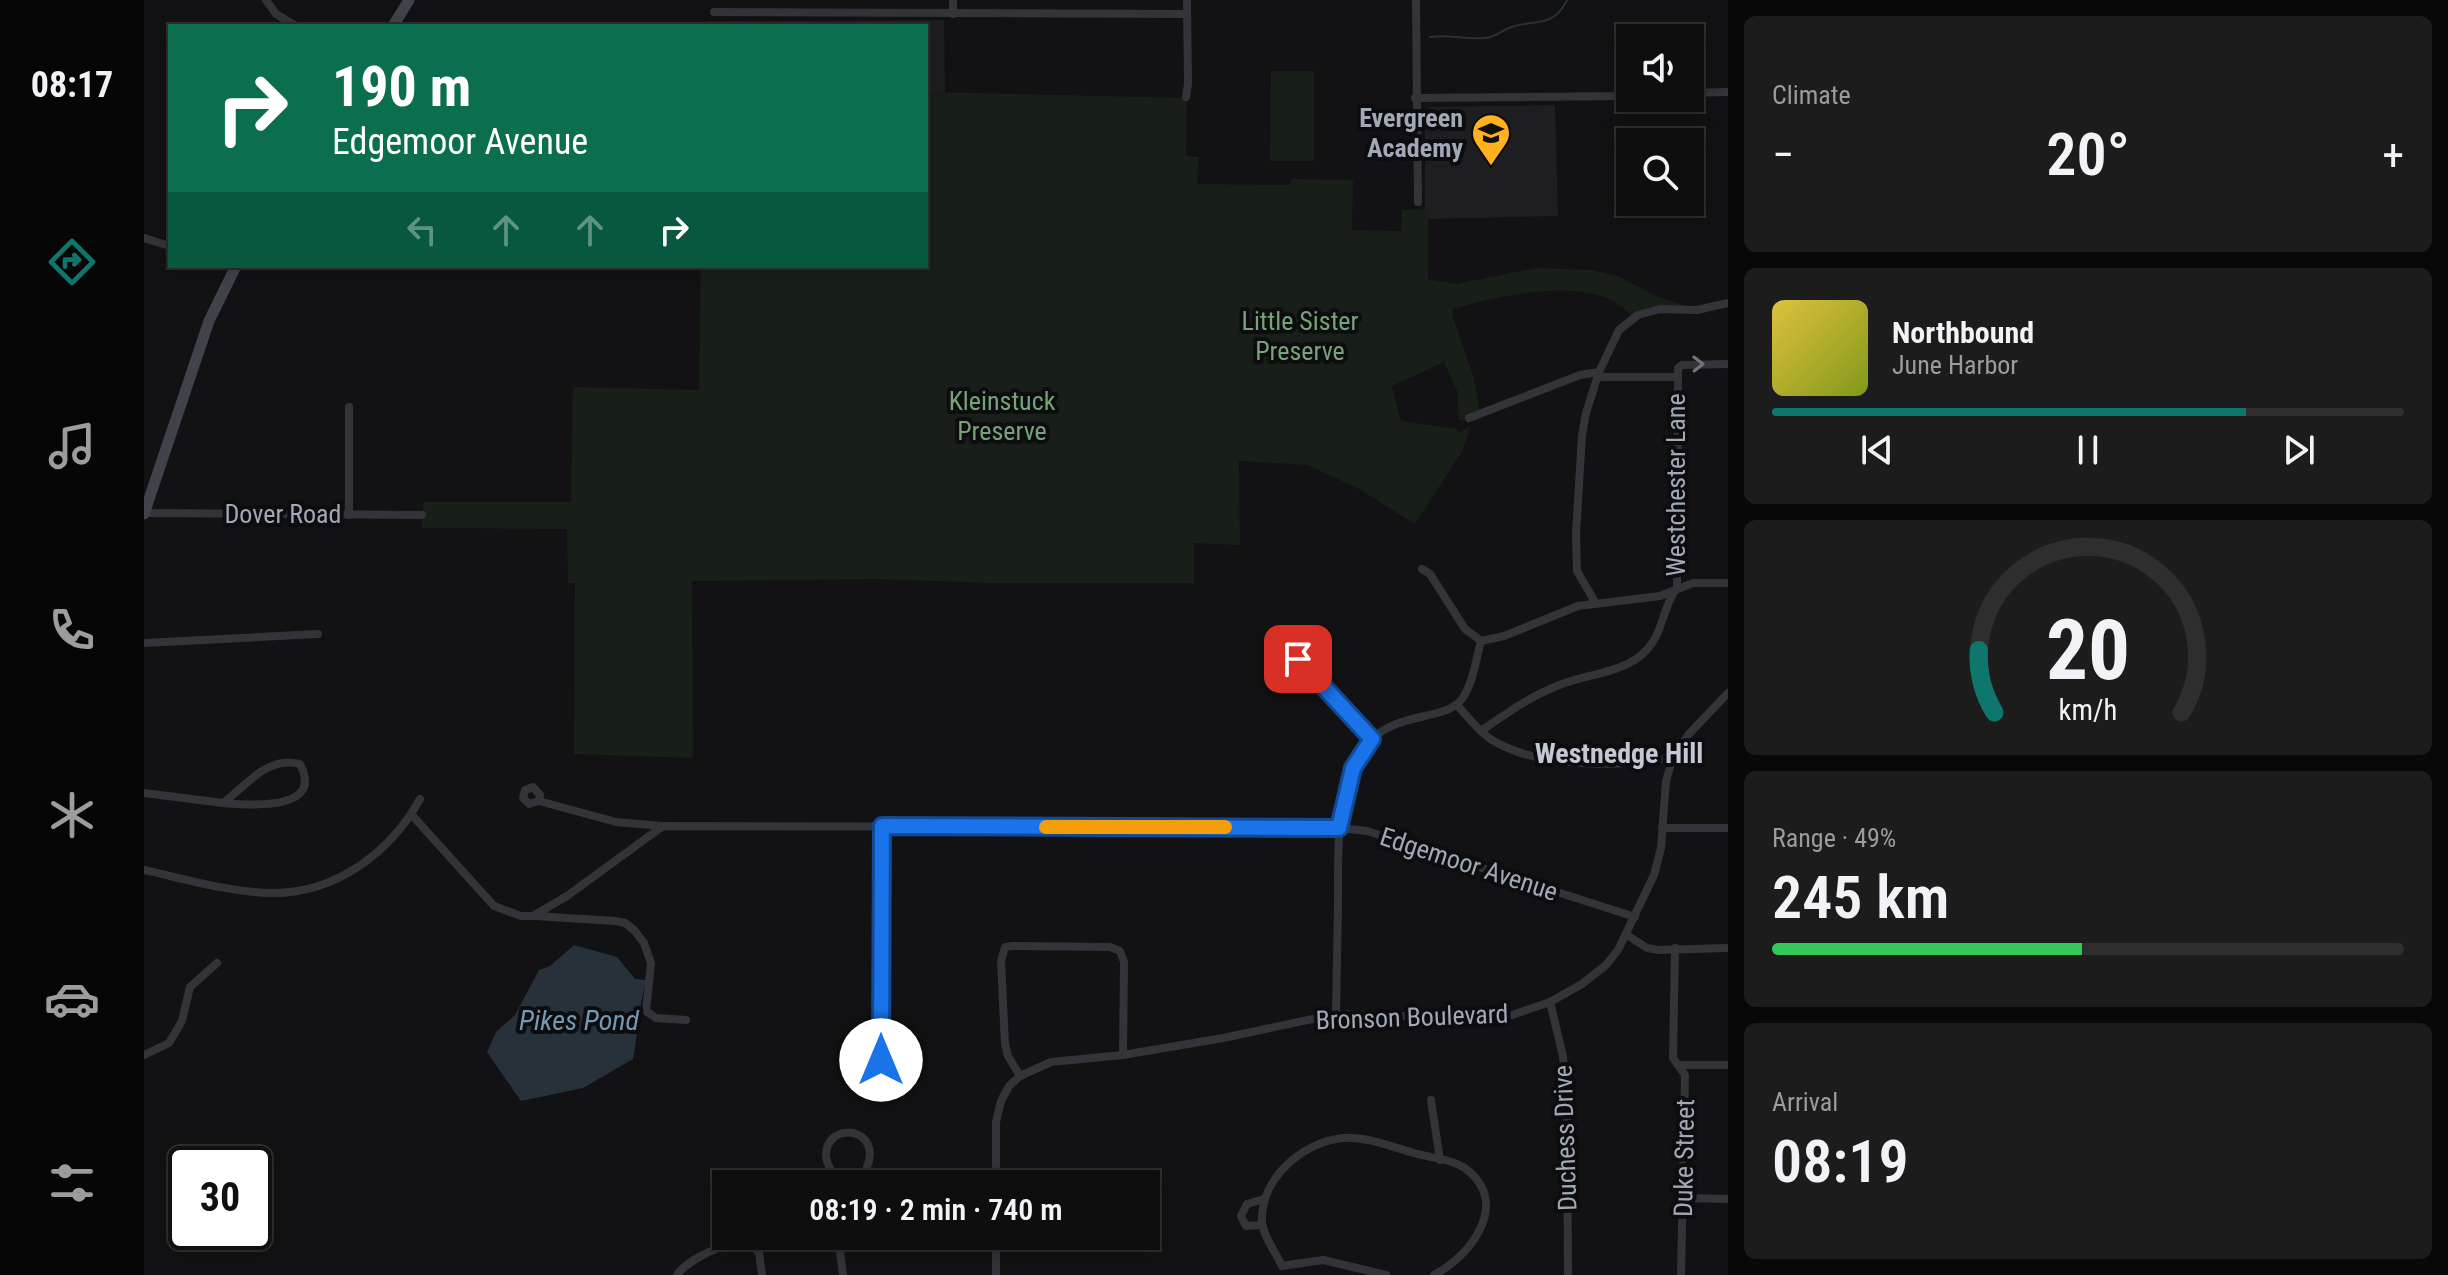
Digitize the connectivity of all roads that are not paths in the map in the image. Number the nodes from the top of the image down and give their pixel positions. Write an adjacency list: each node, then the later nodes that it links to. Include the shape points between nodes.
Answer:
1 (266, 0): 11 (street)
2 (409, 0): 12 (main road)
3 (953, 0): 9 (street)
4 (1187, 0): 10 (street)
5 (1416, 0): 17 (street)
6 (756, 1): 8 (street)
7 (714, 12): 8 (street)
8 (756, 12): 9 (street)
9 (953, 14): 10 (street)
10 (1187, 14): 16 (street)
11 (293, 24)
12 (394, 24)
13 (1728, 92): 14 (street)
14 (1704, 93)
15 (1616, 96): 17 (street)
16 (1186, 97)
17 (1415, 98): 18 (street)
18 (1418, 202)
19 (144, 238): 20 (street)
20 (168, 245)
21 (235, 268): 28 (main road, via 209,321)
22 (1728, 303): 24 (street, via 1649,311 1625,323)
23 (1728, 364): 25 (street, Westchester Lane, one-way to 23, via 1682,365)
24 (1598, 374): 25 (street); 27 (street, via 1580,375); 34 (street, via 1578,464 1575,560)
25 (1677, 377): 33 (street, Westchester Lane)
26 (349, 407): 29 (street)
27 (1469, 418)
28 (144, 514): 29 (street, Dover Road)
29 (349, 515): 30 (street, Dover Road)
30 (422, 515)
31 (1422, 569): 37 (street, via 1465,629)
32 (1728, 583): 33 (street)
33 (1677, 588): 34 (street, via 1660,596); 41 (street, Westchester Lane, via 1667,601 1659,632 1639,657 1536,695)
34 (1595, 602): 37 (street)
35 (1272, 632): 42 (street)
36 (318, 634): 38 (street)
37 (1481, 641): 40 (street, via 1465,696)
38 (144, 643)
39 (1728, 693): 43 (street, Bronson Boulevard)
40 (1457, 705): 41 (street); 42 (street, via 1389,725)
41 (1481, 731): 43 (street, via 1513,749 1561,760 1617,764)
42 (1372, 739): 51 (street, via 1353,768)
43 (1673, 757): 52 (street, Bronson Boulevard)
44 (144, 793): 47 (street)
45 (420, 799): 48 (street)
46 (539, 801): 49 (street, Edgemoor Avenue, via 616,822)
47 (223, 803): 47 (street, via 268,765 286,760 300,764 305,773 306,783 297,796 279,805)
48 (411, 814): 54 (street, via 359,867 322,885 287,892 250,891); 55 (street, via 494,906)
49 (663, 826): 50 (street, Edgemoor Avenue); 55 (street)
50 (882, 826): 51 (street, Edgemoor Avenue); 66 (street)
51 (1339, 828): 56 (street, Edgemoor Avenue, via 1367,831); 62 (street)
52 (1662, 828): 53 (street); 56 (street, Bronson Boulevard, via 1657,865)
53 (1728, 828)
54 (144, 870)
55 (533, 916): 63 (street, via 628,925 644,943 651,963 646,1011 656,1018)
56 (1635, 917): 57 (street, Bronson Boulevard)
57 (1627, 935): 58 (street, via 1647,948); 61 (street, Bronson Boulevard, via 1606,965)
58 (1675, 948): 59 (street); 67 (street, Duke Street, via 1673,1058)
59 (1728, 948)
60 (217, 963): 64 (street, via 190,987 182,1021 169,1043)
61 (1550, 1002): 62 (street, Bronson Boulevard, via 1495,1018); 89 (street, Duchess Drive, via 1563,1056 1567,1107)
62 (1336, 1014): 65 (street, Bronson Boulevard)
63 (686, 1020)
64 (144, 1055)
65 (1123, 1055): 69 (street, Bronson Boulevard, via 1051,1062); 69 (street, via 1120,951 1005,947 1005,1044)
66 (881, 1060)
67 (1678, 1065): 68 (street); 75 (street, Duke Street, via 1685,1075)
68 (1728, 1065)
69 (1020, 1076): 74 (street, via 998,1110)
70 (1431, 1100): 71 (street)
71 (1440, 1160): 76 (street, via 1356,1139 1332,1140 1293,1159); 88 (street, via 1470,1171 1481,1187 1485,1212 1479,1235)
72 (830, 1170): 73 (street, via 829,1143 846,1131 867,1141)
73 (865, 1170)
74 (996, 1170)
75 (1684, 1198): 77 (street); 90 (street, Duke Street)
76 (1264, 1199): 78 (street); 78 (street, via 1247,1204 1241,1216 1246,1226)
77 (1728, 1199)
78 (1262, 1225): 81 (street)
79 (840, 1250): 84 (street)
80 (996, 1250): 85 (street)
81 (1282, 1266): 86 (street); 87 (street, via 1323,1260)
82 (677, 1275): 83 (street, via 684,1265 731,1243 759,1252)
83 (762, 1275)
84 (843, 1275)
85 (996, 1275)
86 (1276, 1275)
87 (1386, 1275)
88 (1434, 1275)
89 (1568, 1275)
90 (1681, 1275)

